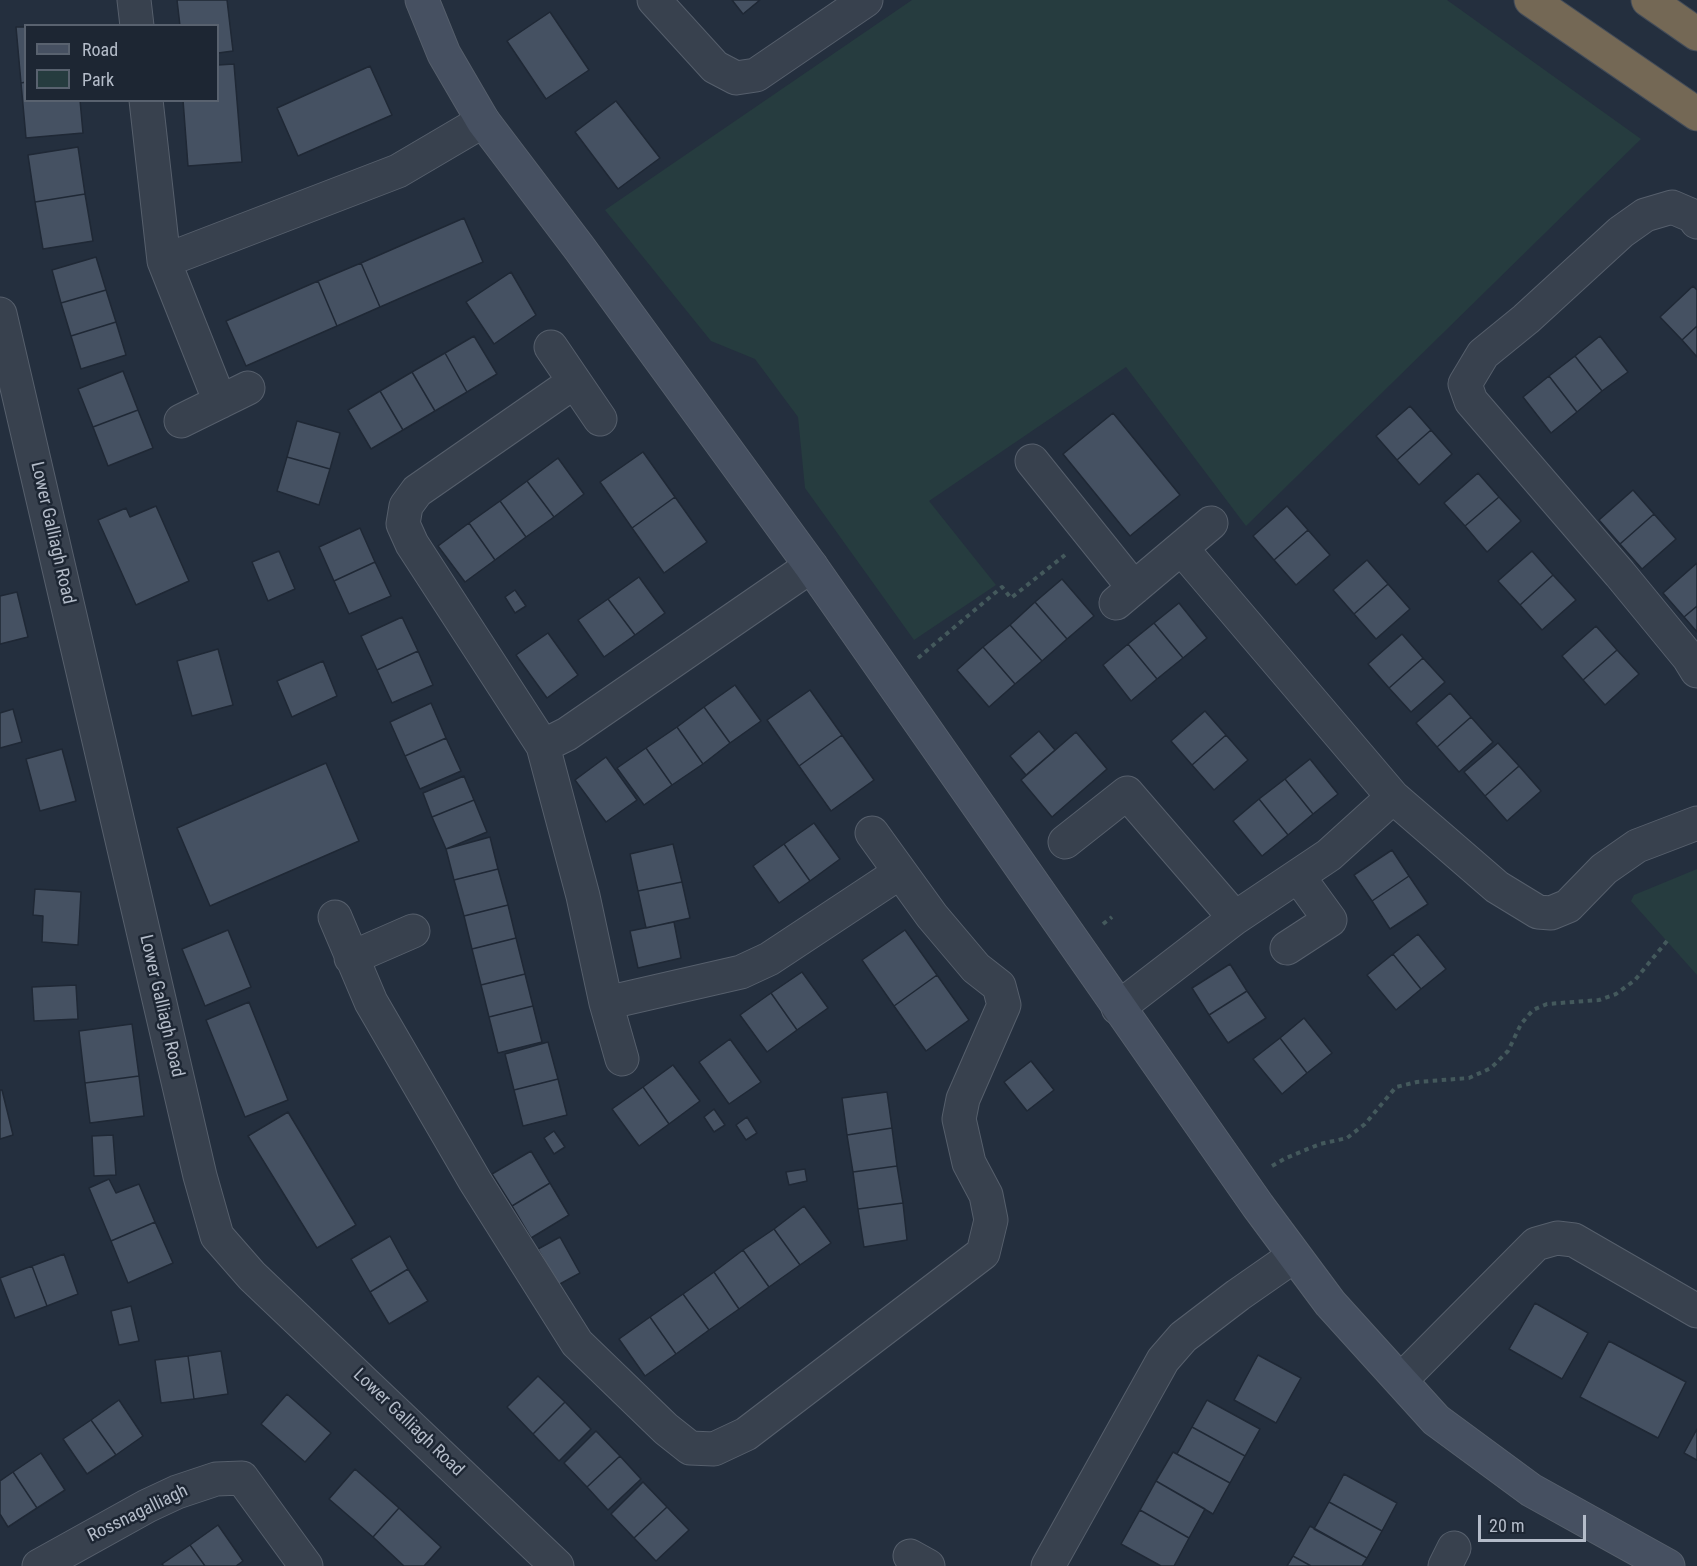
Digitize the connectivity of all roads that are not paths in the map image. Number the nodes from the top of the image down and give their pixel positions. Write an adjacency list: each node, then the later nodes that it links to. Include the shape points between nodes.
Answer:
1 (134, 0): 7 (street)
2 (422, 0): 11 (street, via 444,54)
3 (654, 0): 4 (street, via 715,67 736,78 756,75)
4 (866, 0)
5 (1531, 0): 10 (highway)
6 (1648, 0): 8 (highway)
7 (137, 24)
8 (1697, 34)
9 (146, 102): 13 (street)
10 (1697, 114)
11 (483, 121): 13 (street, via 398,171); 22 (street)
12 (1697, 222): 23 (street, via 1672,207 1645,215 1483,354 1465,384 1471,401 1627,582)
13 (164, 261): 18 (street, via 234,395)
14 (0, 314): 44 (street, Lower Galliagh Road, via 217,1236 252,1276)
15 (551, 347): 16 (street)
16 (574, 382): 17 (street); 24 (street, via 417,491 406,506 403,524 412,544)
17 (600, 419)
18 (181, 421)
19 (1032, 461): 21 (street, via 1090,534 1125,596)
20 (1211, 523): 21 (street)
21 (1182, 549): 25 (street)
22 (811, 566): 24 (street, via 567,734); 37 (street)
23 (1697, 671)
24 (543, 746): 36 (street, via 583,896)
25 (1393, 797): 26 (street, via 1497,887 1538,912 1551,913 1568,906 1604,869 1637,846); 30 (street, via 1329,855)
26 (1697, 823)
27 (872, 833): 29 (street)
28 (1065, 842): 32 (street, via 1127,793)
29 (899, 873): 35 (street, via 976,968 999,986 1004,1005 963,1099 959,1119 969,1163 986,1196 991,1220 983,1253 746,1434 714,1449 690,1448 577,1344 463,1161 370,1002); 36 (street, via 769,959 741,972)
30 (1298, 876): 32 (street); 34 (street, via 1330,920)
31 (335, 917): 35 (street)
32 (1235, 918): 37 (street)
33 (413, 931): 35 (street)
34 (1287, 948)
35 (351, 958)
36 (606, 1003): 38 (street)
37 (1118, 1008): 39 (street)
38 (622, 1059)
39 (1294, 1256): 41 (street, via 1330,1303); 45 (street, via 1183,1337 1163,1360)
40 (1697, 1311): 41 (street, via 1574,1240 1557,1238 1536,1244)
41 (1401, 1380): 46 (street, via 1436,1420 1531,1490)
42 (39, 1566): 43 (street, Rossnagalliagh, via 177,1492 216,1479 242,1478)
43 (306, 1566)
44 (557, 1566)
45 (1048, 1566)
46 (1668, 1566)

